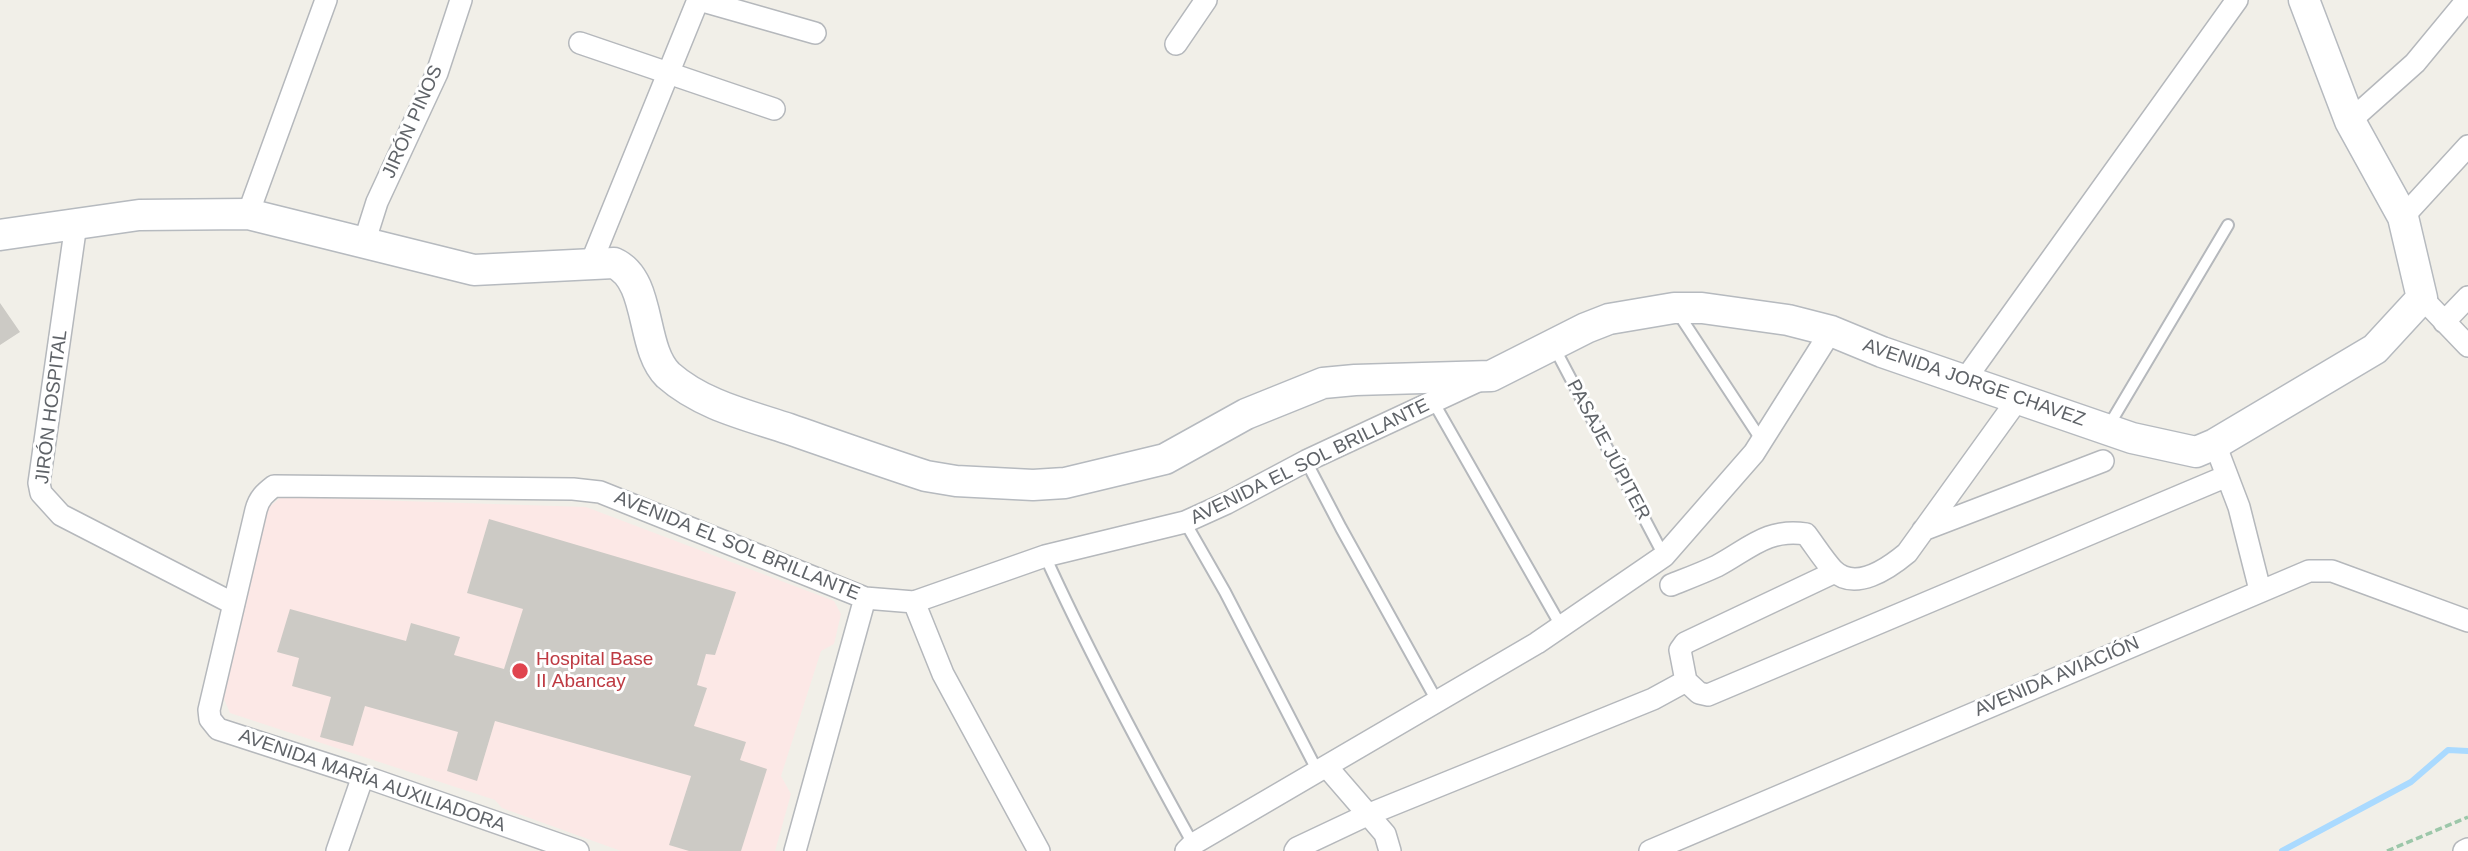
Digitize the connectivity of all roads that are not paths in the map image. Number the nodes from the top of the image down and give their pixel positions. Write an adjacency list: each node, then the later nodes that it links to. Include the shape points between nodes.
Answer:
1 (326, 0): 15 (street)
2 (461, 0): 20 (street, JIRÓN PINOS, via 437,73 377,202)
3 (698, 0): 8 (street); 11 (street)
4 (1206, 0): 10 (street)
5 (2237, 0): 30 (street)
6 (2304, 0): 13 (street)
7 (2467, 0): 13 (street, via 2415,63)
8 (815, 33)
9 (580, 43): 11 (street)
10 (1176, 44)
11 (668, 74): 12 (street); 21 (street)
12 (774, 109)
13 (2350, 121): 16 (street)
14 (2468, 146): 16 (street)
15 (248, 214): 17 (street, via 139,215); 20 (street)
16 (2403, 217): 23 (street)
17 (76, 224): 19 (street); 48 (street, JIRÓN HOSPITAL, via 38,483 41,493 61,515)
18 (2228, 225): 33 (lane)
19 (0, 235)
20 (364, 243): 21 (street, via 474,270)
21 (591, 262): 29 (street, via 624,268 638,294 658,362 668,375 704,400 926,476 956,481 1065,483 1165,459 1246,414 1323,383)
22 (2468, 297): 25 (street)
23 (2422, 298): 25 (street); 35 (street, AVENIDA JORGE CHAVEZ, via 2375,349)
24 (1674, 308): 26 (street, AVENIDA JORGE CHAVEZ, via 1787,320); 27 (street, AVENIDA JORGE CHAVEZ, via 1609,319); 34 (lane)
25 (2444, 322): 28 (street)
26 (1831, 331): 30 (street, AVENIDA JORGE CHAVEZ); 34 (street)
27 (1553, 344): 29 (street, AVENIDA JORGE CHAVEZ); 42 (lane, PASAJE JÚPITER)
28 (2468, 346)
29 (1491, 376): 32 (street, AVENIDA EL SOL BRILLANTE)
30 (1964, 381): 31 (street, AVENIDA JORGE CHAVEZ)
31 (2018, 399): 33 (street, AVENIDA JORGE CHAVEZ); 40 (street)
32 (1434, 403): 36 (street, AVENIDA EL SOL BRILLANTE); 50 (lane)
33 (2106, 429): 35 (street, AVENIDA JORGE CHAVEZ, via 2196,452)
34 (1762, 441): 42 (street)
35 (2215, 444): 38 (street)
36 (1306, 461): 39 (street, AVENIDA EL SOL BRILLANTE); 52 (lane)
37 (2103, 461): 40 (street)
38 (2227, 476): 45 (street); 51 (street, via 1708,695)
39 (1185, 522): 41 (street, AVENIDA EL SOL BRILLANTE); 53 (lane)
40 (1923, 530): 43 (street, via 1892,566 1852,579)
41 (1045, 556): 47 (street, AVENIDA EL SOL BRILLANTE); 56 (lane)
42 (1664, 556): 50 (street)
43 (1835, 572): 44 (street, via 1806,534 1789,532 1768,536); 51 (street, via 1683,645)
44 (1671, 585)
45 (2260, 590): 49 (street, AVENIDA AVIACIÓN, via 2309,571 2332,571); 63 (street, AVENIDA AVIACIÓN)
46 (865, 598): 47 (street, AVENIDA EL SOL BRILLANTE); 48 (street, AVENIDA EL SOL BRILLANTE, via 600,492 274,486 259,501); 59 (street)
47 (914, 602): 60 (street, via 943,674)
48 (234, 604): 54 (street, AVENIDA MARÍA AUXILIADORA, via 210,719 218,729)
49 (2468, 621)
50 (1561, 626): 52 (street)
51 (1686, 681): 55 (street, via 1653,699)
52 (1437, 701): 53 (street)
53 (1323, 769): 55 (street); 56 (street)
54 (363, 776): 57 (street); 58 (street, AVENIDA MARÍA AUXILIADORA)
55 (1367, 815): 61 (street); 62 (street, via 1385,834)
56 (1190, 848)
57 (337, 851)
58 (579, 851)
59 (795, 851)
60 (1039, 851)
61 (1295, 851)
62 (1390, 851)
63 (1650, 851)

